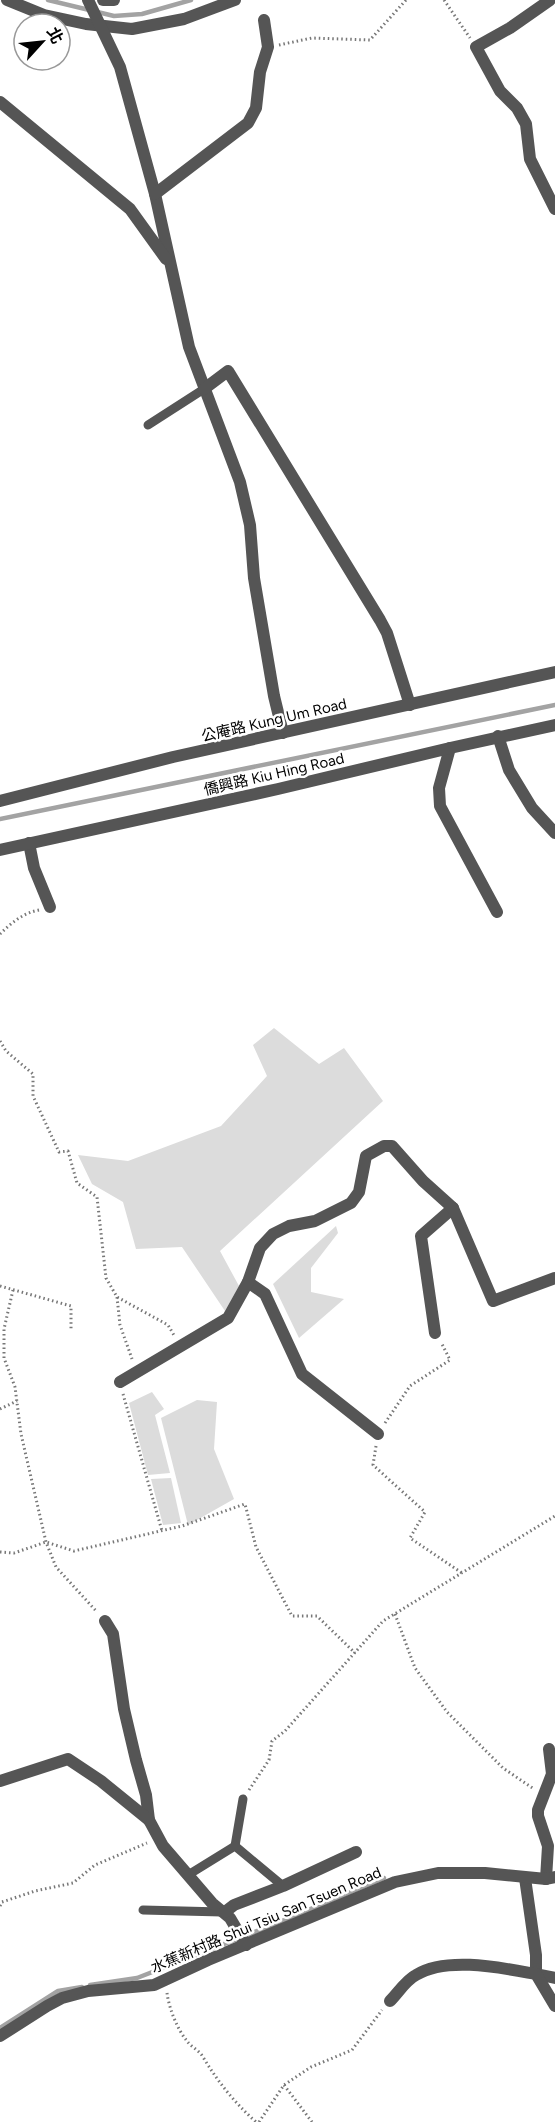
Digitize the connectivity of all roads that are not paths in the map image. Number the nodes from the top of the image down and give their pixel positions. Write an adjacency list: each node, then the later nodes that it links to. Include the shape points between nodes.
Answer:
1 (7, 0): 5 (street, via 44,15 132,29 184,19)
2 (88, 0): 9 (street, via 120,67)
3 (103, 0): 4 (street)
4 (114, 0)
5 (235, 0)
6 (550, 0): 10 (street, via 476,47 500,91 518,108 526,124 530,159)
7 (264, 20): 9 (street, via 268,47 260,72 256,108 249,123)
8 (0, 102): 11 (street, via 130,209)
9 (154, 194): 11 (street)
10 (555, 209)
11 (171, 267): 12 (street, via 189,347)
12 (204, 389): 13 (lane); 15 (street, via 228,371 380,620); 17 (street, via 240,482 250,525 254,578)
13 (148, 424)
14 (555, 672): 15 (street, 公庵路 Kung Um Road)
15 (410, 705): 17 (street, 公庵路 Kung Um Road)
16 (555, 725): 18 (street, 僑興路 Kiu Hing Road)
17 (283, 733): 20 (street, 公庵路 Kung Um Road)
18 (498, 736): 19 (street, 僑興路 Kiu Hing Road); 21 (street, via 509,770 532,808)
19 (450, 748): 22 (street, 僑興路 Kiu Hing Road); 25 (street, via 439,788 440,806)
20 (0, 801)
21 (555, 833)
22 (29, 843): 23 (street, 僑興路 Kiu Hing Road); 24 (street, via 34,868)
23 (0, 850)
24 (50, 907)
25 (496, 912)
26 (453, 1208): 27 (street, via 493,1301); 28 (street, via 423,1181 399,1151 384,1146 366,1156 359,1192 351,1203 315,1221 273,1234 260,1248); 29 (street, via 421,1236)
27 (555, 1278)
28 (248, 1282): 30 (street, via 228,1318); 31 (street, via 265,1294 302,1374)
29 (435, 1333)
30 (120, 1382)
31 (378, 1434)
32 (105, 1621): 36 (street, via 112,1634)
33 (549, 1749): 41 (street, via 552,1774 538,1816 548,1846)
34 (0, 1782): 36 (street, via 68,1759)
35 (243, 1799): 37 (lane)
36 (149, 1820): 39 (street, via 163,1846)
37 (235, 1846): 39 (lane); 42 (lane)
38 (356, 1852): 42 (street)
39 (188, 1875): 44 (street)
40 (525, 1878): 41 (street, 水蕉新村路 Shui Tsiu San Tsuen Road); 45 (street, 水蕉新村路 Shui Tsiu San Tsuen Road, via 438,1873 395,1882); 46 (street)
41 (550, 1878)
42 (283, 1886): 44 (street, via 234,1905)
43 (143, 1910): 44 (lane)
44 (227, 1915): 45 (street)
45 (245, 1942): 50 (street, 水蕉新村路 Shui Tsiu San Tsuen Road, via 154,1985 88,1991 62,1998)
46 (536, 1974): 47 (street); 48 (street, via 496,1966 444,1965 416,1975); 49 (street)
47 (555, 1978)
48 (390, 2001)
49 (555, 2006)
50 (0, 2036)

